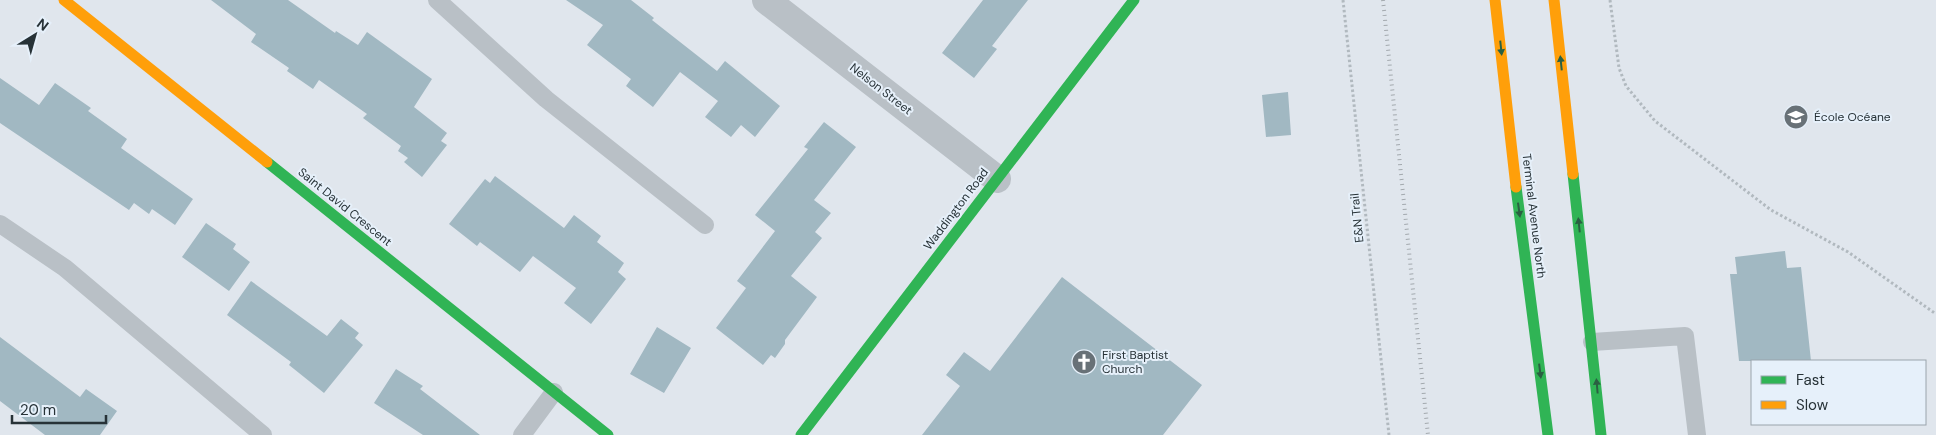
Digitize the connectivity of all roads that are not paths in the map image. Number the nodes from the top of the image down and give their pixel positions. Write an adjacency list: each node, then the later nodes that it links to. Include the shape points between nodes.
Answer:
1 (64, 0): 11 (street, Saint David Crescent)
2 (437, 0): 9 (lane, via 546,99)
3 (766, 0): 7 (street, Nelson Street)
4 (1134, 0): 7 (street, Waddington Road)
5 (1496, 0): 16 (street, Terminal Avenue North, one-way to 16)
6 (1554, 0): 10 (street, one-way to 6)
7 (997, 179): 15 (street, Waddington Road)
8 (0, 224): 12 (lane, via 65,268)
9 (705, 225)
10 (1592, 342): 17 (street, one-way to 10); 18 (lane, via 1686,336)
11 (554, 392): 13 (lane); 14 (street, Saint David Crescent)
12 (264, 435)
13 (522, 435)
14 (608, 435)
15 (801, 435)
16 (1548, 435)
17 (1601, 435)
18 (1698, 435)

